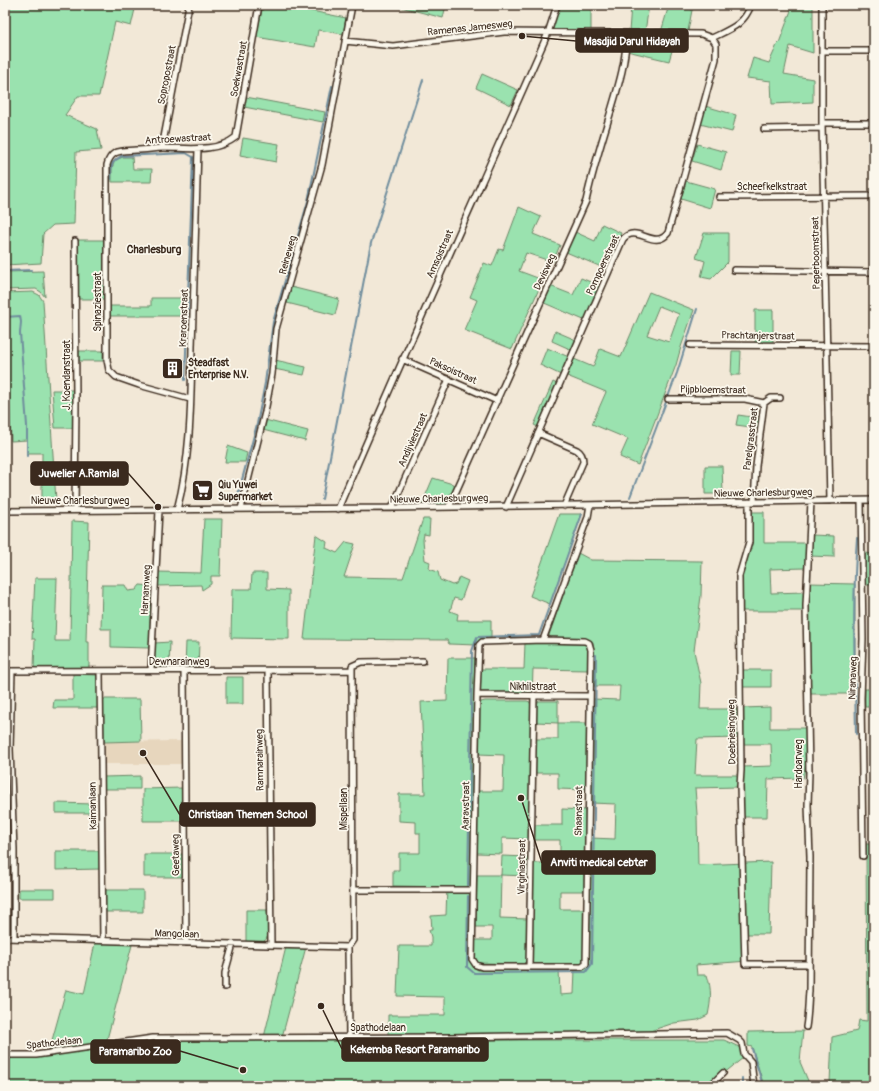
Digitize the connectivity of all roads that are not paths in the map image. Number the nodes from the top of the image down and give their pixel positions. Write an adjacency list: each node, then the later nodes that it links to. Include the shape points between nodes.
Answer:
1 (189, 5): 17 (street, Sopropostraat)
2 (259, 5): 16 (street, Soekwastraat)
3 (352, 5): 10 (street, Reineweg)
4 (557, 5): 7 (street, Amsoistraat)
5 (751, 5): 9 (street, via 741,22)
6 (822, 5): 11 (street, Peperboomstraat)
7 (548, 33): 8 (street, Ramenas Jamesweg); 10 (street, Ramenas Jamesweg, via 504,32 393,46); 30 (street, Amsoistraat)
8 (626, 34): 9 (street, Ramenas Jamesweg, via 701,34); 35 (street, Devisweg, via 617,90 586,201)
9 (712, 38): 37 (street, Pompoenstraat, via 716,44 716,58 668,233 657,240 632,233 623,239)
10 (345, 41): 48 (street, Reineweg, via 322,165 276,329 265,412)
11 (822, 51): 12 (street); 14 (street, Peperboomstraat)
12 (874, 51)
13 (874, 123): 14 (street)
14 (822, 126): 15 (street); 20 (street, Peperboomstraat)
15 (764, 129)
16 (236, 137): 18 (street, Antroewastraat, via 223,145)
17 (162, 148): 18 (street, Antroewastraat); 19 (street, Antroewastraat)
18 (198, 149): 33 (street, Kraroenstraat)
19 (120, 152): 33 (street, Spinaziestraat, via 108,161 106,174 108,366 116,377)
20 (824, 196): 21 (street, Scheefkelkstraat); 22 (street, Scheefkelkstraat); 25 (street, Peperboomstraat)
21 (874, 196)
22 (719, 197)
23 (75, 241): 50 (street, J. Koendanstraat)
24 (734, 270): 25 (street)
25 (825, 272): 26 (street); 28 (street, Peperboomstraat)
26 (874, 272)
27 (690, 344): 28 (street, Prachtanjerstraat)
28 (826, 346): 29 (street, Prachtanjerstraat); 40 (street, Peperboomstraat)
29 (874, 346)
30 (402, 359): 31 (street, Paksoistraat); 49 (street, Amsoistraat)
31 (449, 379): 35 (street, Paksoistraat); 46 (street, Andijviestraat)
32 (780, 398): 36 (street, Pijpbloemstraat, via 771,398)
33 (190, 399): 52 (street, Kraroenstraat, via 187,457)
34 (668, 399): 36 (street, Pijpbloemstraat, via 745,399)
35 (497, 401): 47 (street, Devisweg)
36 (764, 403): 42 (street, Parelgrasstraat)
37 (538, 433): 44 (street, via 578,450 583,457); 45 (street, Pompoenstraat)
38 (874, 500): 41 (street, Nieuwe Charlesburgweg)
39 (811, 501): 40 (street, Nieuwe Charlesburgweg); 42 (street, Nieuwe Charlesburgweg); 77 (street, Hardoarweg, via 806,606)
40 (830, 501): 41 (street, Nieuwe Charlesburgweg)
41 (861, 501): 67 (street, Niranaweg)
42 (752, 502): 43 (street, Nieuwe Charlesburgweg); 77 (street, Doebriesingweg, via 750,542 739,576 740,786 745,964)
43 (590, 505): 44 (street, Nieuwe Charlesburgweg); 54 (street, via 588,517)
44 (564, 506): 45 (street, Nieuwe Charlesburgweg)
45 (506, 507): 47 (street, Nieuwe Charlesburgweg)
46 (392, 508): 47 (street, Nieuwe Charlesburgweg); 49 (street, Nieuwe Charlesburgweg)
47 (449, 508)
48 (241, 509): 49 (street, Nieuwe Charlesburgweg); 52 (street, Nieuwe Charlesburgweg)
49 (338, 509)
50 (75, 510): 51 (street, Nieuwe Charlesburgweg); 53 (street, Nieuwe Charlesburgweg)
51 (159, 510): 52 (street, Nieuwe Charlesburgweg); 57 (street, Harnamweg)
52 (177, 510)
53 (5, 511)
54 (543, 640): 55 (street, Shaanstraat, via 482,642); 66 (street, Shaanstraat, via 589,643)
55 (479, 645): 64 (street, Aaravstraat)
56 (423, 661): 59 (street, via 361,662 352,666)
57 (151, 670): 58 (street, Dewnarainweg); 63 (street, Dewnarainweg)
58 (184, 670): 62 (street, Dewnarainweg); 73 (street, Geetaweg)
59 (352, 670): 62 (street, Dewnarainweg); 68 (street, Mispellaan)
60 (5, 671): 61 (street, Dewnarainweg)
61 (12, 671): 63 (street, Dewnarainweg); 71 (street, via 10,749)
62 (268, 671): 75 (street, Ramnarainweg)
63 (100, 672): 72 (street, Kaimanlaan)
64 (477, 695): 65 (street, Nikhilstraat); 69 (street, Aaravstraat)
65 (534, 695): 66 (street, Nikhilstraat); 79 (street, Virginiastraat)
66 (590, 696): 79 (street, Shaanstraat, via 586,964 582,967)
67 (863, 856)
68 (353, 890): 69 (street); 76 (street, Mispellaan, via 353,940)
69 (473, 890): 78 (street, Aaravstraat, via 472,959)
70 (5, 938): 71 (street, Mangolaan)
71 (14, 938): 72 (street, Mangolaan)
72 (103, 941): 73 (street, Mangolaan)
73 (186, 943): 74 (street, Mangolaan)
74 (233, 944): 75 (street, Mangolaan); 80 (street, via 225,973)
75 (271, 945): 76 (street, Mangolaan)
76 (348, 947): 82 (street, Mispellaan)
77 (809, 964): 81 (street, Hardoarweg, via 809,1013)
78 (476, 965): 79 (street, Shaanstraat)
79 (529, 967)
80 (225, 987)
81 (806, 1027)
82 (349, 1037): 83 (street, Spathodelaan, via 153,1038 36,1055); 86 (street, Spathodelaan, via 727,1033 742,1043 744,1054 751,1062)
83 (5, 1055)
84 (724, 1073): 85 (street)
85 (710, 1086)
86 (754, 1086)

